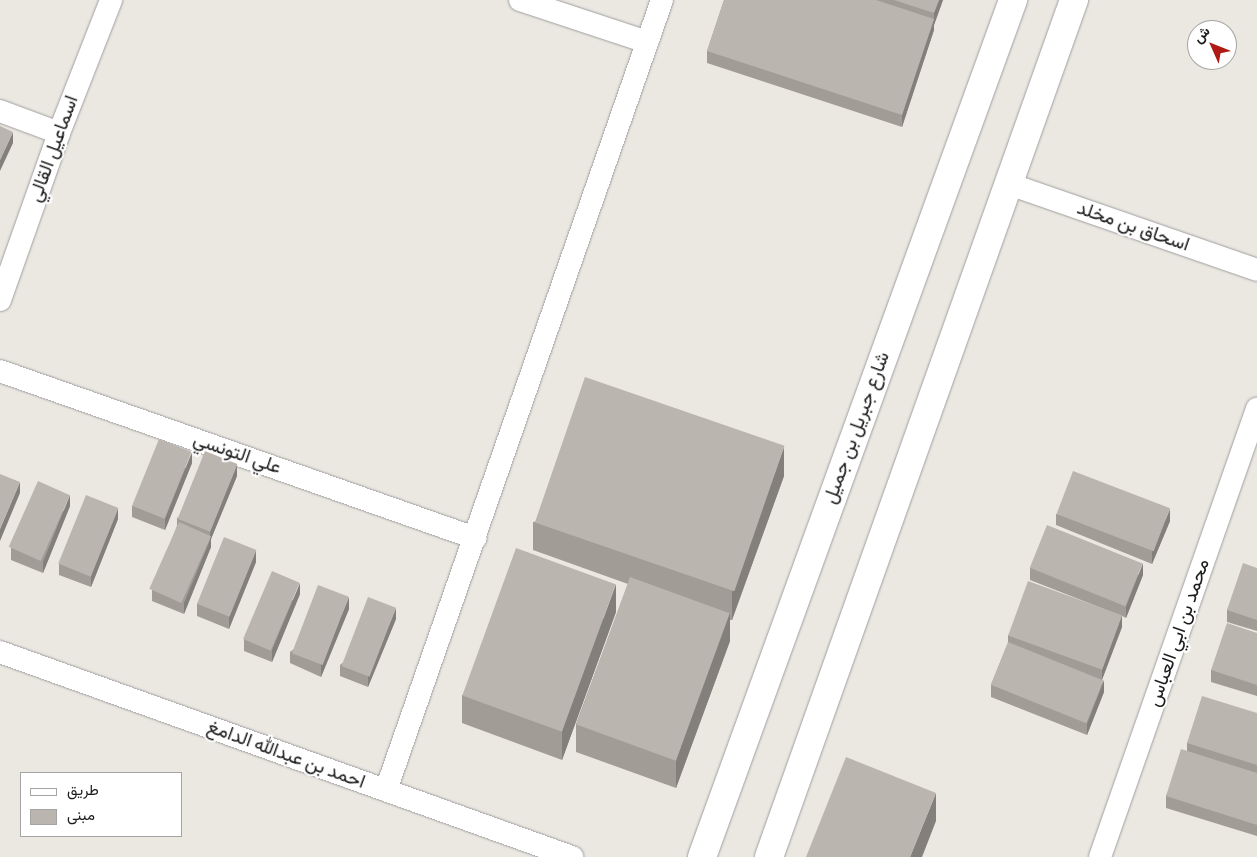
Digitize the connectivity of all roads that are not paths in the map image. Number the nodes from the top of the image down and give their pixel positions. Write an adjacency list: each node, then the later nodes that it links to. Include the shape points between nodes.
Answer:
1 (112, 0): 8 (street, اسماعيل القالي)
2 (520, 0): 6 (street)
3 (662, 0): 6 (street)
4 (1013, 0): 18 (street, شارع جبريل بن جميل)
5 (1074, 0): 9 (street)
6 (647, 42): 14 (street)
7 (0, 111): 8 (street)
8 (59, 133): 11 (street, اسماعيل القالي)
9 (1008, 184): 10 (street, اسحاق بن مخلد); 19 (street)
10 (1257, 270)
11 (0, 300)
12 (0, 371): 14 (street, علي التونسي)
13 (1257, 409): 20 (street, محمد بن ابي العباس)
14 (475, 538): 16 (street)
15 (0, 652): 16 (street, احمد بن عبدالله الدامغ)
16 (386, 790): 17 (street, احمد بن عبدالله الدامغ)
17 (572, 857)
18 (702, 857)
19 (769, 857)
20 (1100, 857)

